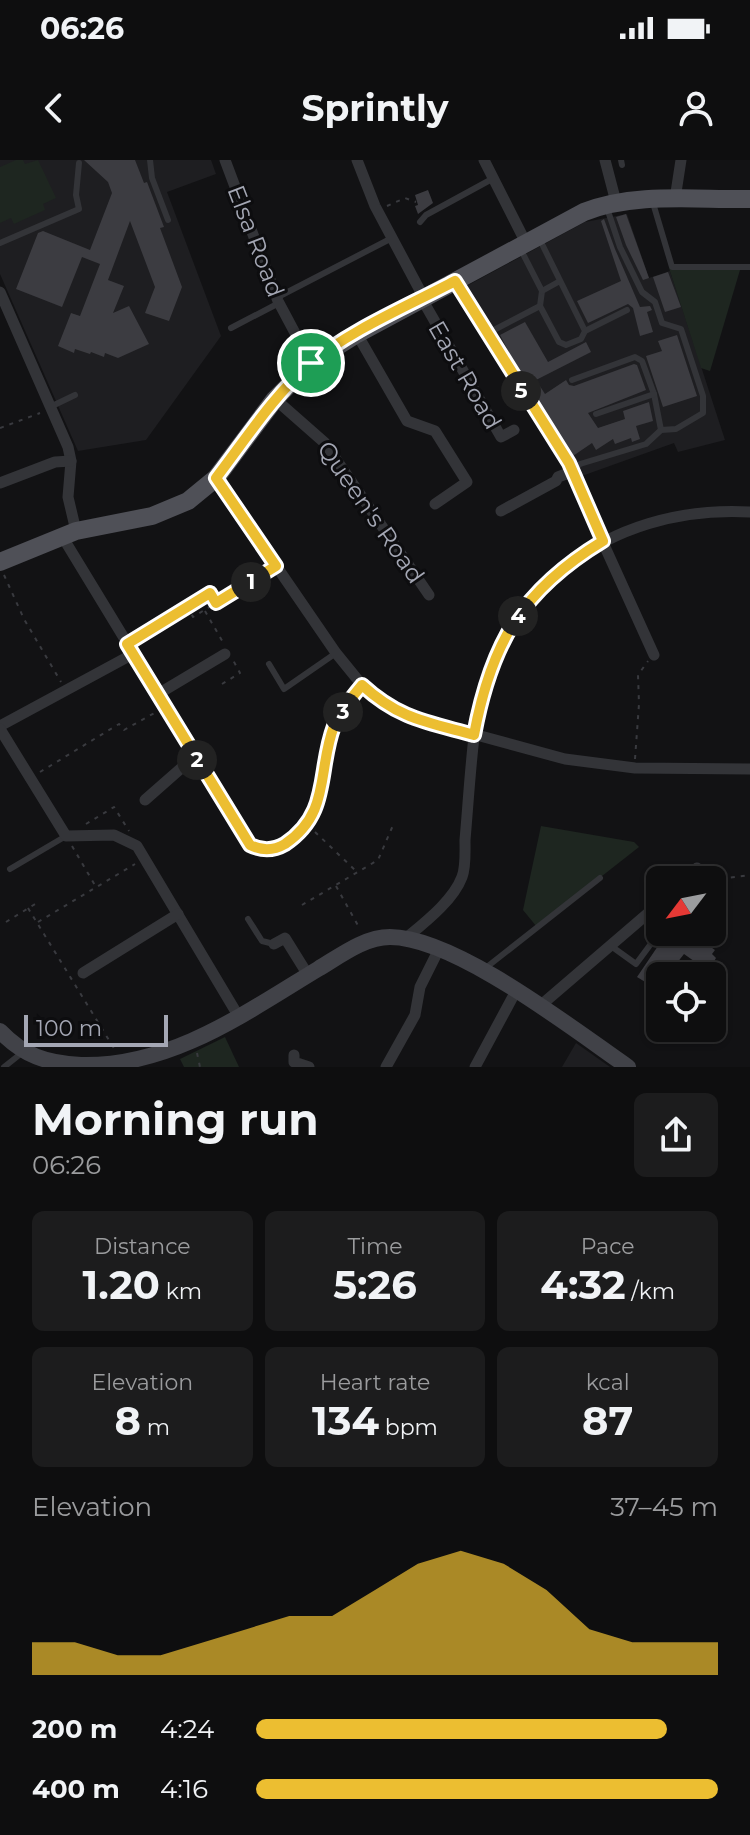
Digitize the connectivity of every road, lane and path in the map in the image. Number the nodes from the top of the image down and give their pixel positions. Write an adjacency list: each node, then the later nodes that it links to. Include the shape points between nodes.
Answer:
1 (150, 160): 15 (lane)
2 (225, 160): 26 (street, Elsa Road)
3 (357, 160): 14 (street)
4 (484, 160): 8 (street)
5 (605, 160): 13 (street)
6 (681, 160): 9 (street)
7 (79, 163): 19 (lane, via 79,209)
8 (492, 179): 16 (lane); 18 (street)
9 (675, 199): 10 (main road); 11 (main road)
10 (750, 199)
11 (652, 200): 13 (main road); 20 (lane, via 672,267)
12 (416, 202): 14 (path, via 405,198)
13 (611, 204): 18 (main road); 42 (lane, via 620,247 642,292 655,302 662,323 681,329 703,396 703,413 676,429)
14 (378, 211): 17 (street)
15 (168, 220)
16 (420, 222)
17 (392, 238): 25 (street); 26 (lane)
18 (528, 242): 21 (main road); 22 (lane); 23 (lane)
19 (0, 243)
20 (750, 267)
21 (455, 281): 25 (main road); 44 (path)
22 (560, 281): 23 (lane); 31 (lane)
23 (542, 291): 27 (lane)
24 (0, 292): 38 (street)
25 (423, 298): 32 (main road); 41 (street, East Road, via 501,437)
26 (278, 300): 29 (lane); 33 (street, Elsa Road)
27 (540, 306): 30 (lane); 31 (lane, via 562,345 581,339)
28 (627, 310): 31 (lane)
29 (231, 328)
30 (492, 331)
31 (585, 331)
32 (357, 334): 33 (main road); 47 (street, via 407,421 435,431 467,482)
33 (311, 363): 37 (main road)
34 (572, 380): 35 (lane, via 635,357 642,361)
35 (654, 394): 39 (lane); 42 (lane)
36 (75, 395): 38 (lane)
37 (275, 399): 45 (main road); 54 (street, Queen's Road, via 325,443)
38 (51, 407): 40 (path); 43 (street)
39 (596, 414)
40 (0, 428)
41 (514, 430)
42 (661, 430): 44 (lane, via 646,444 580,464)
43 (71, 461): 46 (street); 50 (street)
44 (571, 472): 48 (street); 51 (street)
45 (216, 478): 50 (main road, via 174,509); 53 (street)
46 (0, 483)
47 (435, 504)
48 (501, 511)
49 (750, 512): 51 (street, via 671,516)
50 (69, 533): 52 (main road); 57 (street)
51 (603, 541): 60 (street); 67 (street, via 564,567 511,626 490,670)
52 (0, 564): 63 (path, via 24,619)
53 (276, 566): 55 (path); 58 (street)
54 (429, 595)
55 (216, 603): 56 (path, via 210,593); 56 (path, via 193,617)
56 (187, 606): 57 (path)
57 (130, 649): 63 (street); 64 (street)
58 (336, 653): 61 (lane, via 284,689); 62 (street)
59 (225, 654): 64 (street)
60 (654, 655): 69 (path, via 638,675)
61 (269, 664)
62 (362, 685): 67 (street, via 403,715); 74 (street, via 335,725 319,801)
63 (66, 691): 66 (street)
64 (158, 694): 65 (street)
65 (166, 707): 68 (street); 71 (path, via 124,730 119,724)
66 (0, 728): 71 (street)
67 (474, 735): 69 (street, via 565,759); 95 (street, via 462,876 439,910)
68 (195, 756): 72 (street); 74 (street, via 250,845 279,848)
69 (635, 768): 70 (street)
70 (750, 769)
71 (30, 778): 75 (street)
72 (145, 800)
73 (394, 823): 79 (path, via 378,860)
74 (306, 825): 79 (path)
75 (66, 836): 76 (street, via 114,835); 76 (path, via 114,807); 78 (lane); 84 (path)
76 (137, 846): 77 (street)
77 (145, 858): 84 (path); 88 (street)
78 (10, 869)
79 (357, 872): 83 (path)
80 (750, 875): 82 (path)
81 (600, 878): 99 (lane)
82 (726, 878)
83 (336, 885): 86 (path); 93 (path)
84 (96, 887): 92 (path)
85 (40, 901): 87 (path)
86 (302, 905)
87 (28, 908): 91 (path); 92 (path)
88 (178, 914): 100 (street); 104 (street)
89 (646, 915): 96 (street)
90 (248, 919): 94 (lane, via 262,941)
91 (6, 922)
92 (37, 923): 110 (path)
93 (358, 925)
94 (285, 937): 101 (street)
95 (405, 939): 98 (street); 101 (street, via 376,939)
96 (611, 946): 97 (lane, via 636,964); 103 (street)
97 (649, 946)
98 (439, 949): 99 (street); 114 (street, via 420,987 415,1015)
99 (482, 971): 102 (street)
100 (83, 973)
101 (308, 975): 104 (street)
102 (516, 991): 103 (street); 115 (street)
103 (540, 1006): 116 (street)
104 (239, 1017): 106 (street)
105 (0, 1031): 107 (street)
106 (195, 1042): 110 (street); 112 (path)
107 (23, 1052): 109 (street); 111 (lane)
108 (294, 1055): 113 (street, via 294,1062)
109 (41, 1063): 110 (street)
110 (124, 1064)
111 (4, 1067)
112 (200, 1067)
113 (309, 1067)
114 (386, 1067)
115 (475, 1067)
116 (628, 1067)

